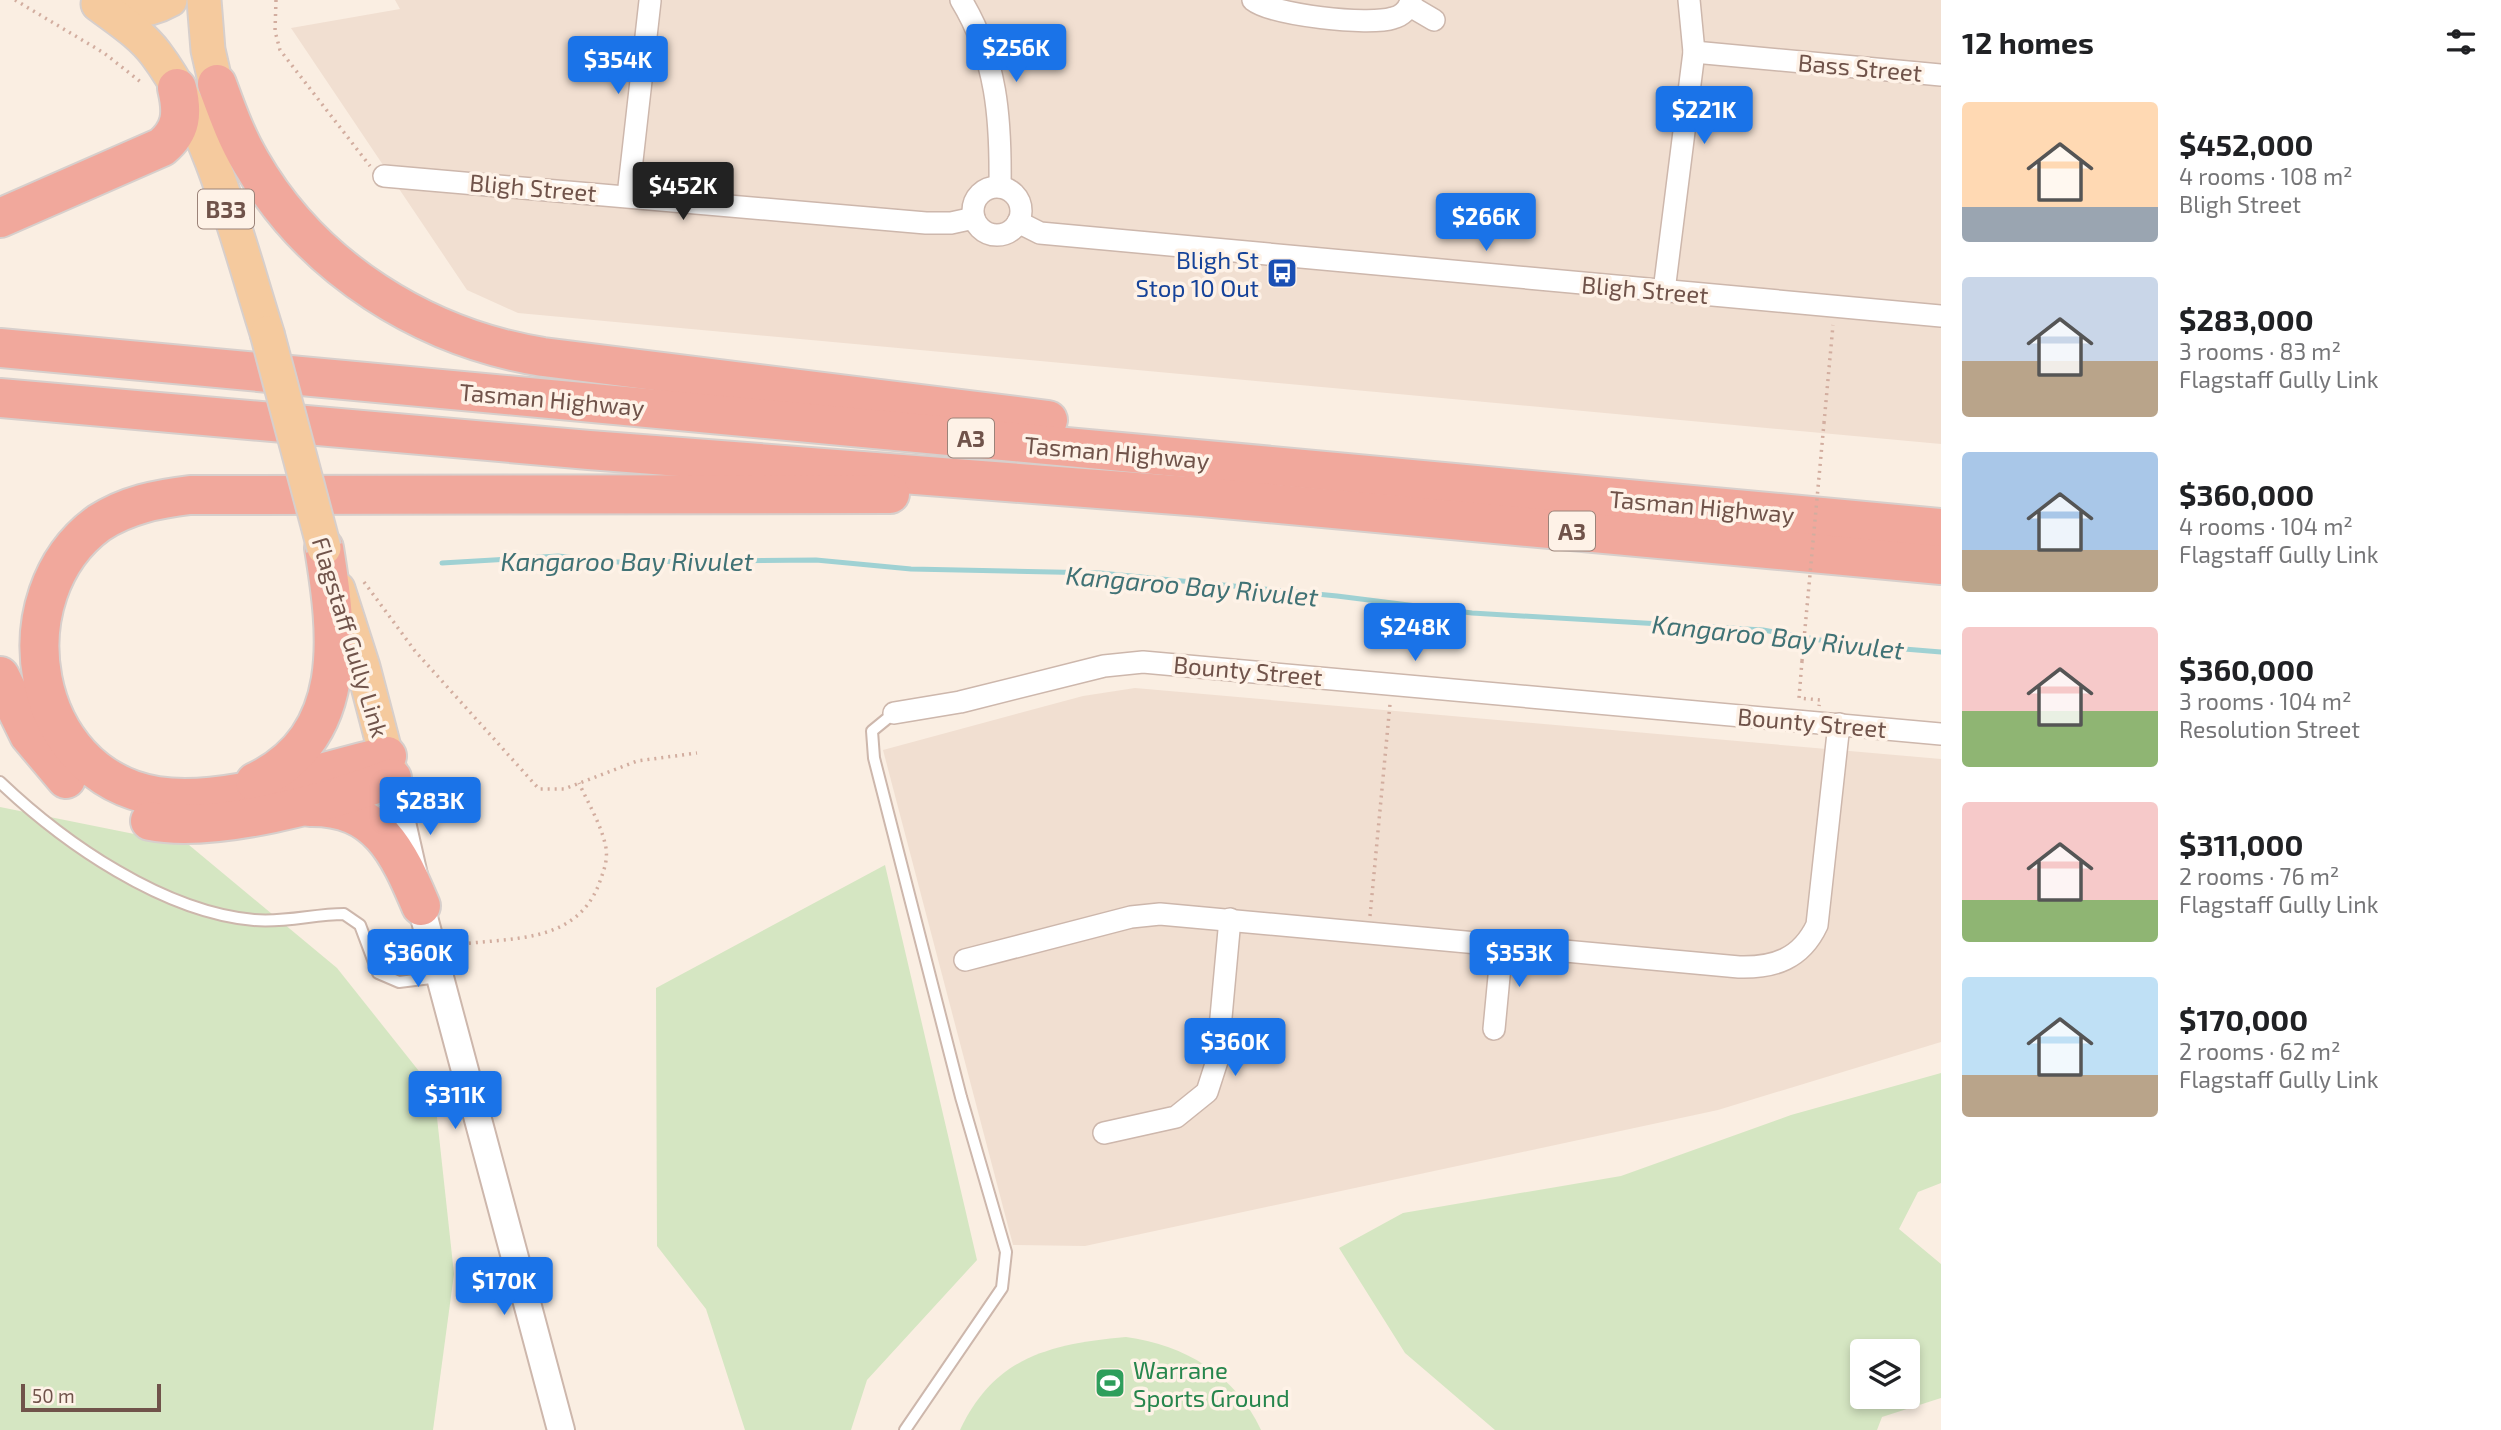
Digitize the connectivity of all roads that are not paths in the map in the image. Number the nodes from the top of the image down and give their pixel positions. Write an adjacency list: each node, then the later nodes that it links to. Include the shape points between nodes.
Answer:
1 (170, 0): 7 (main road, via 141,10)
2 (204, 0): 12 (main road, Flagstaff Gully Link / B33, via 205,32)
3 (961, 0): 15 (street, via 981,36 994,80 1000,127)
4 (1253, 0): 8 (street, via 1278,12 1371,21 1396,18)
5 (1689, 0): 10 (street)
6 (650, 1): 16 (street)
7 (95, 2): 13 (main road, Flagstaff Gully Link / B33, via 147,43)
8 (1410, 3): 9 (street)
9 (1434, 20)
10 (1695, 52): 11 (street, Bass Street); 20 (street)
11 (1941, 75)
12 (217, 84): 22 (main road, Flagstaff Gully Link / B33); 26 (highway, via 250,161 316,246 400,307 495,347)
13 (177, 88): 17 (highway, via 180,119 176,132 162,147); 22 (main road, Flagstaff Gully Link / B33, via 206,152)
14 (384, 176): 16 (street, Bligh Street)
15 (999, 187): 18 (street, via 986,189 976,198); 19 (street, via 1018,199)
16 (628, 196): 18 (street, Bligh Street, via 926,223)
17 (0, 218)
18 (974, 218): 19 (street, via 984,230 999,235)
19 (1018, 222): 20 (street, Bligh Street, via 1040,233)
20 (1664, 291): 21 (street, Bligh Street)
21 (1941, 316)
22 (267, 333): 28 (main road, Flagstaff Gully Link / B33, bridge)
23 (0, 348): 26 (highway, Tasman Highway / A3)
24 (0, 398): 25 (highway, Tasman Highway / A3, via 499,443)
25 (1202, 497): 29 (highway, Tasman Highway / A3); 36 (highway, via 212,495 139,503 83,535 52,575 41,596 33,636 37,679 63,738 93,768 155,796)
26 (1707, 506): 27 (highway, Tasman Highway / A3)
27 (1941, 528)
28 (324, 548): 34 (main road, Flagstaff Gully Link / B33, via 357,646); 36 (highway, via 336,645 324,706 307,737 284,761 264,777)
29 (1941, 565)
30 (0, 676): 37 (highway, via 42,753 72,785 102,805 138,818 175,824)
31 (894, 713): 32 (street, Bounty Street, via 960,702 1084,670 1143,662); 46 (lane, via 872,731 874,758 1006,1252 1002,1288)
32 (1828, 723): 33 (street, Bounty Street); 40 (street, via 1820,914 1812,936 1794,955 1770,966 1739,967)
33 (1941, 734)
34 (389, 767): 36 (highway); 37 (highway, via 362,789); 38 (street, Flagstaff Gully Link)
35 (0, 782): 42 (lane, via 70,842 167,895 216,914 253,920 292,921 344,914 360,925 378,974 399,982)
36 (217, 795)
37 (266, 813): 38 (highway, via 322,807 363,819 391,846)
38 (421, 906): 42 (street, Flagstaff Gully Link)
39 (1230, 919): 40 (street); 41 (street, via 1146,914); 44 (street, via 1217,1061 1207,1092 1176,1117)
40 (1503, 945): 43 (street)
41 (965, 960)
42 (439, 977): 45 (street, Flagstaff Gully Link)
43 (1494, 1029)
44 (1104, 1133)
45 (561, 1430)
46 (905, 1430)

